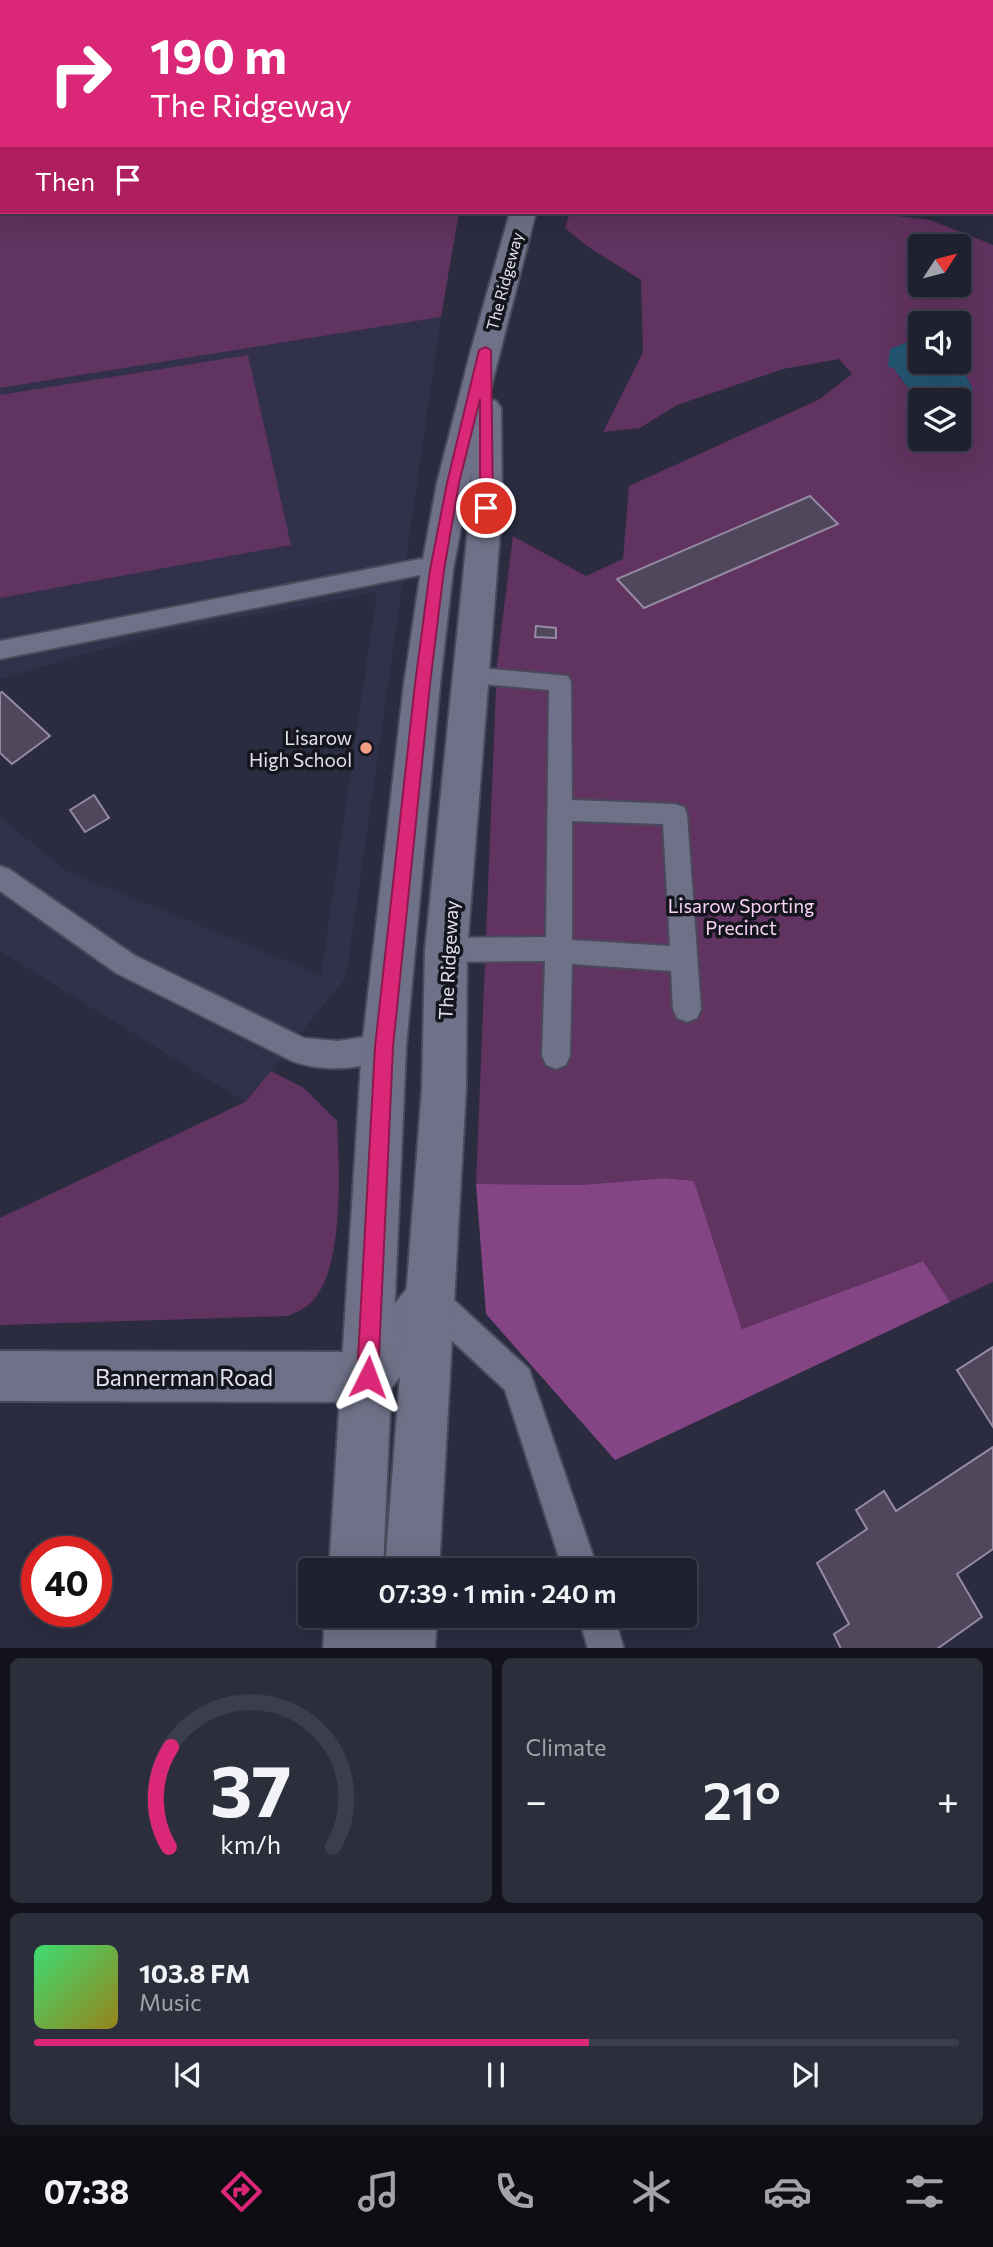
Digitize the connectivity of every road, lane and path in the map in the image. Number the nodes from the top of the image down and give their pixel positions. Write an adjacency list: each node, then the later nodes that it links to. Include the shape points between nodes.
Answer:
1 (522, 214): 2 (street, The Ridgeway)
2 (485, 350): 3 (street, The Ridgeway); 4 (street, The Ridgeway, via 486,508)
3 (437, 570): 4 (street); 5 (lane, via 420,567); 13 (street, The Ridgeway)
4 (477, 605): 6 (street, The Ridgeway)
5 (0, 650)
6 (469, 676): 7 (lane, via 560,682); 10 (street, The Ridgeway)
7 (558, 810): 9 (lane); 11 (lane, via 675,814)
8 (0, 877): 13 (lane, via 125,964 302,1051 338,1055)
9 (559, 949): 10 (lane); 11 (lane); 14 (lane)
10 (446, 950): 13 (street, via 419,960 418,1020); 15 (street, The Ridgeway, via 444,1089)
11 (684, 959): 12 (lane)
12 (687, 1009)
13 (384, 1047): 17 (street, The Ridgeway)
14 (556, 1055)
15 (430, 1298): 17 (street); 19 (street, The Ridgeway); 20 (lane, via 518,1380)
16 (0, 1376): 17 (street, Bannerman Road)
17 (368, 1377): 18 (street, The Ridgeway)
18 (357, 1558)
19 (413, 1558)
20 (577, 1558)
21 (352, 1628): 24 (street)
22 (408, 1628): 25 (street)
23 (600, 1628): 26 (lane)
24 (351, 1648)
25 (407, 1648)
26 (607, 1648)

